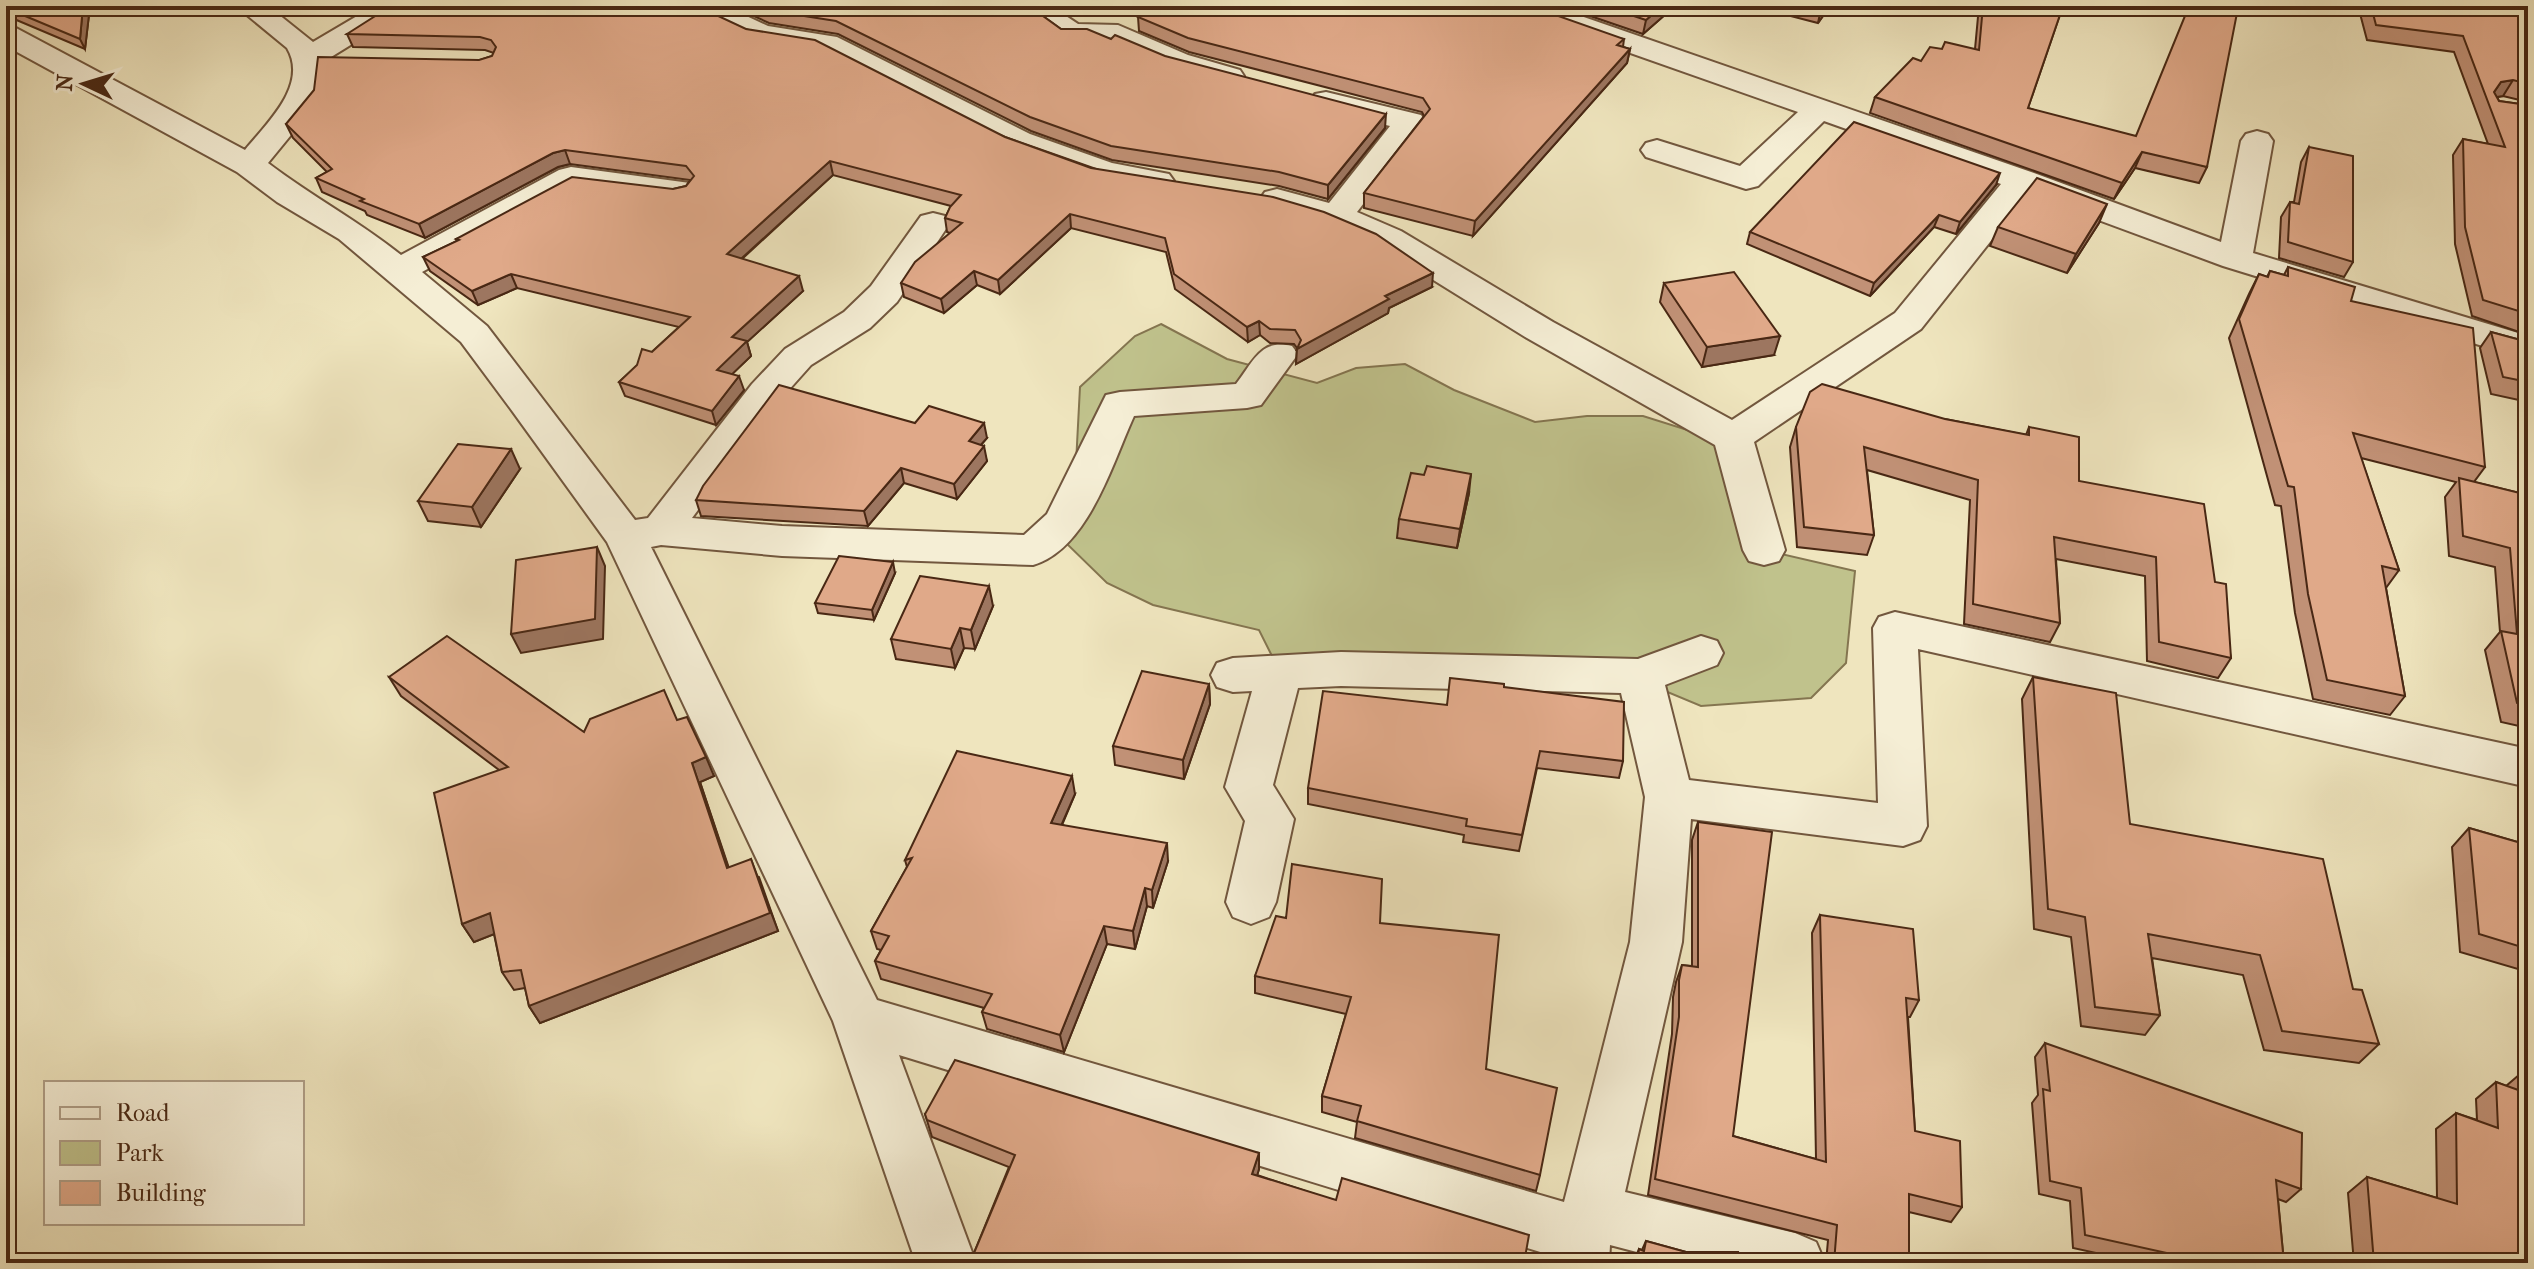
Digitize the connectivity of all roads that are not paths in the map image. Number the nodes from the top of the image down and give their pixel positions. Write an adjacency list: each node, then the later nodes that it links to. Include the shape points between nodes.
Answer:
1 (250, 6): 8 (street, via 299,43)
2 (394, 6): 8 (street)
3 (702, 6): 17 (street, via 761,34 826,43 1019,141 1105,172)
4 (1032, 6): 10 (street, via 1072,33 1108,31 1177,61)
5 (1524, 6): 6 (street)
6 (1582, 14): 12 (street)
7 (6, 34): 15 (street)
8 (308, 58): 9 (street); 15 (street, via 302,102)
9 (367, 59)
10 (1257, 84)
11 (1303, 95): 20 (street, via 1410,122)
12 (1819, 109): 14 (street, via 1746,179); 16 (street)
13 (2257, 141): 22 (street)
14 (1657, 150)
15 (249, 165): 23 (street)
16 (2022, 180): 22 (street); 26 (street, via 1908,321)
17 (1194, 187)
18 (678, 190): 23 (street, via 571,177)
19 (1250, 195): 20 (street)
20 (1337, 216): 26 (street, via 1389,238)
21 (933, 223): 27 (street, via 884,294 857,320 798,357)
22 (2235, 259): 24 (street)
23 (400, 270): 27 (street, via 474,334)
24 (2528, 348)
25 (1279, 354): 27 (street, via 1247,396 1120,404 1064,523 1033,550)
26 (1733, 438): 28 (street)
27 (643, 534): 36 (street)
28 (1764, 550)
29 (1701, 653): 32 (street)
30 (1280, 672): 31 (street); 32 (street); 35 (street, via 1249,787 1270,819)
31 (1233, 675)
32 (1640, 676): 34 (street)
33 (2528, 768): 34 (street, via 1895,628 1903,826)
34 (1669, 797): 37 (street, via 1656,942)
35 (1251, 902)
36 (859, 1019): 37 (street); 38 (street)
37 (1584, 1237): 39 (street)
38 (946, 1263)
39 (1795, 1263)

